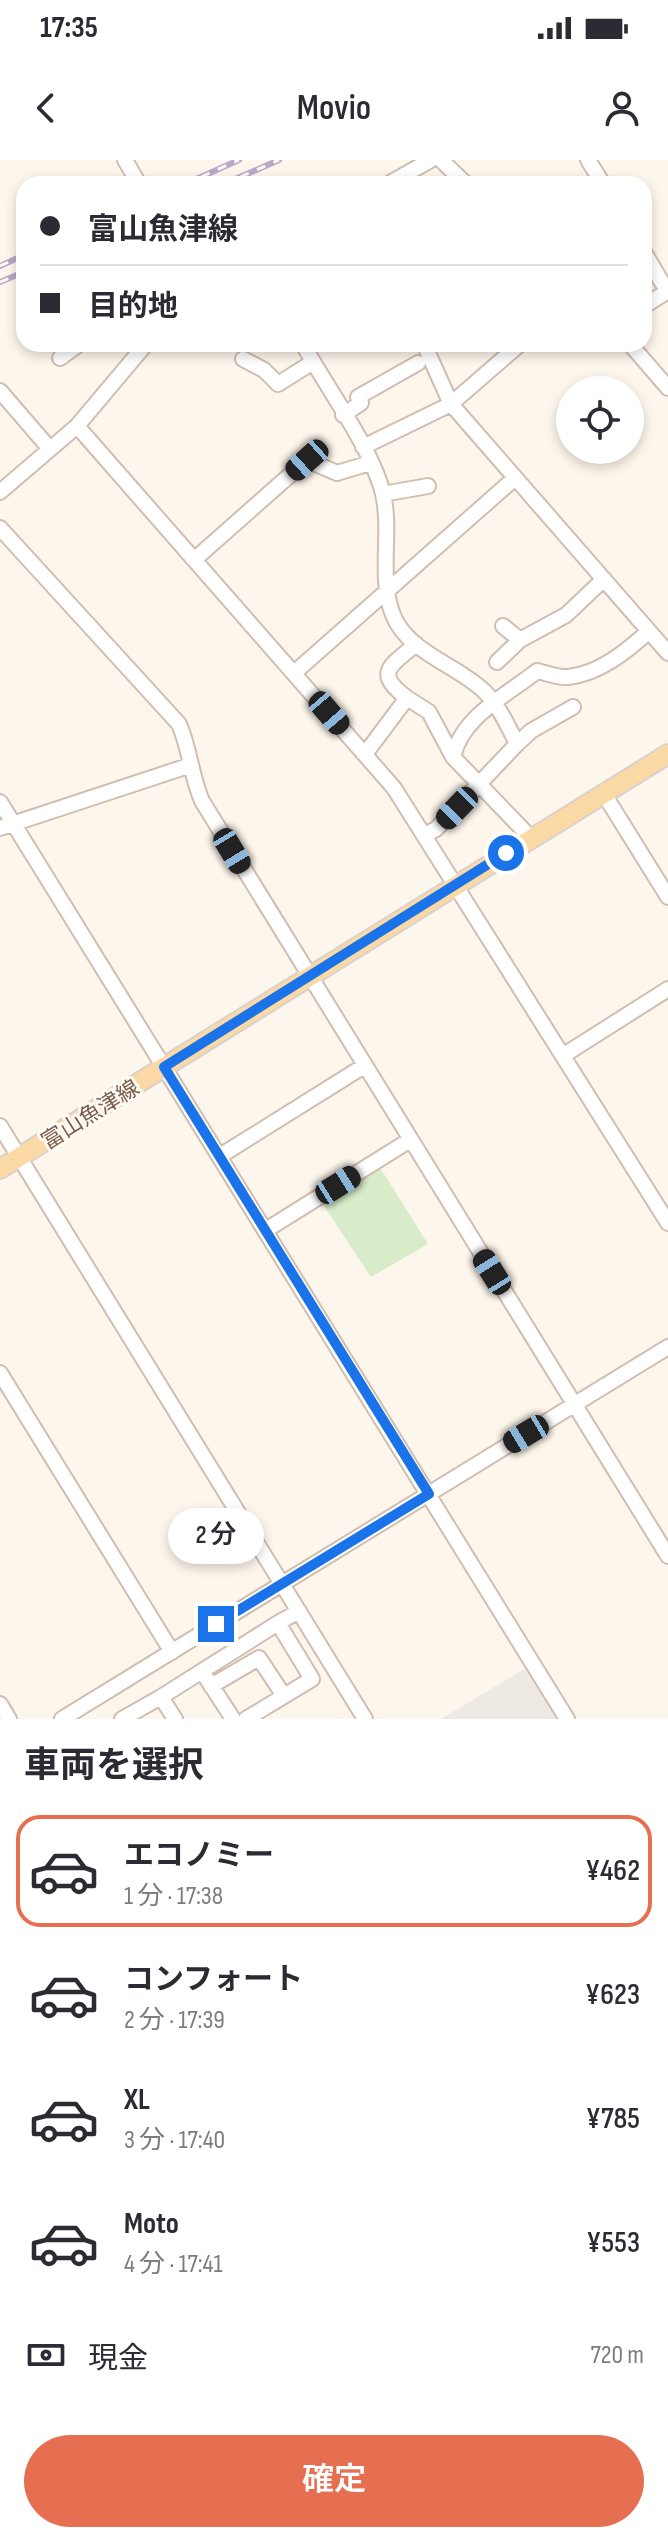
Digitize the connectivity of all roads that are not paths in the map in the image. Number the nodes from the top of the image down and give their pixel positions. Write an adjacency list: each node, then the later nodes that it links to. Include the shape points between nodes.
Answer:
1 (431, 160): 3 (street)
2 (441, 160): 4 (street)
3 (402, 176)
4 (458, 176)
5 (652, 265): 6 (street)
6 (668, 291)
7 (68, 352): 13 (street)
8 (134, 352): 21 (street)
9 (307, 352): 15 (street)
10 (428, 352): 19 (street)
11 (511, 352): 19 (street)
12 (637, 352): 17 (street)
13 (60, 358)
14 (243, 359): 15 (street, via 278,384)
15 (313, 362): 20 (street)
16 (418, 363): 20 (street, via 358,397 361,403)
17 (668, 388)
18 (0, 391): 23 (street)
19 (451, 404): 22 (street); 25 (street)
20 (343, 415): 22 (street)
21 (77, 426): 23 (street); 30 (street)
22 (363, 447): 24 (street)
23 (50, 449): 27 (street)
24 (370, 463): 28 (street); 30 (street, via 337,473 307,460)
25 (515, 478): 31 (street); 32 (street)
26 (428, 486): 28 (street)
27 (0, 492)
28 (383, 494): 32 (street)
29 (0, 528): 47 (street, via 179,724)
30 (195, 559): 39 (street)
31 (604, 579): 34 (street); 35 (street, via 566,615)
32 (387, 588): 36 (street, via 393,617); 39 (street)
33 (503, 626): 35 (street)
34 (649, 631): 37 (street); 41 (street, via 628,651 600,666 567,677 537,671)
35 (520, 640): 38 (street)
36 (416, 644): 40 (street, via 387,669 392,686); 41 (street, via 471,680)
37 (668, 653)
38 (497, 662)
39 (294, 673): 44 (street)
40 (407, 698): 44 (street); 46 (street, via 429,712)
41 (496, 704): 43 (street); 46 (street, via 473,718 457,738)
42 (573, 707): 43 (street)
43 (517, 744): 48 (street)
44 (365, 754): 52 (street)
45 (668, 754): 49 (main road, 富山魚津線)
46 (453, 757): 48 (street)
47 (191, 765): 51 (street); 56 (street, via 202,801)
48 (479, 786): 52 (street); 53 (street)
49 (604, 794): 53 (main road, 富山魚津線); 55 (street)
50 (0, 802): 51 (street)
51 (6, 826): 60 (street)
52 (425, 835): 54 (street)
53 (531, 838): 54 (main road, 富山魚津線)
54 (456, 883): 56 (main road, 富山魚津線); 58 (street)
55 (668, 897)
56 (308, 976): 59 (street); 60 (main road, 富山魚津線)
57 (668, 989): 58 (street)
58 (564, 1055): 66 (street)
59 (364, 1066): 62 (street); 63 (street)
60 (164, 1067): 63 (street); 64 (main road, 富山魚津線)
61 (0, 1126): 64 (street)
62 (410, 1140): 67 (street); 70 (street)
63 (220, 1156): 67 (street)
64 (19, 1157): 65 (main road, 富山魚津線); 73 (street)
65 (0, 1169)
66 (668, 1223)
67 (266, 1230): 71 (street)
68 (668, 1347): 70 (street)
69 (0, 1373): 77 (street)
70 (575, 1404): 71 (street); 72 (street)
71 (429, 1494): 73 (street); 91 (street)
72 (668, 1556)
73 (282, 1582): 74 (street); 77 (street)
74 (299, 1611): 75 (street); 90 (street)
75 (278, 1623): 76 (street); 81 (street, via 312,1679)
76 (248, 1641): 78 (street); 79 (street)
77 (172, 1652): 85 (street)
78 (259, 1658): 80 (street); 81 (street)
79 (201, 1670): 80 (street); 82 (street)
80 (211, 1686): 88 (street)
81 (284, 1696): 89 (street)
82 (161, 1697): 86 (street); 87 (street)
83 (0, 1704): 84 (street)
84 (9, 1719)
85 (62, 1719)
86 (122, 1719)
87 (175, 1719)
88 (233, 1719)
89 (246, 1719)
90 (365, 1719)
91 (567, 1719)

